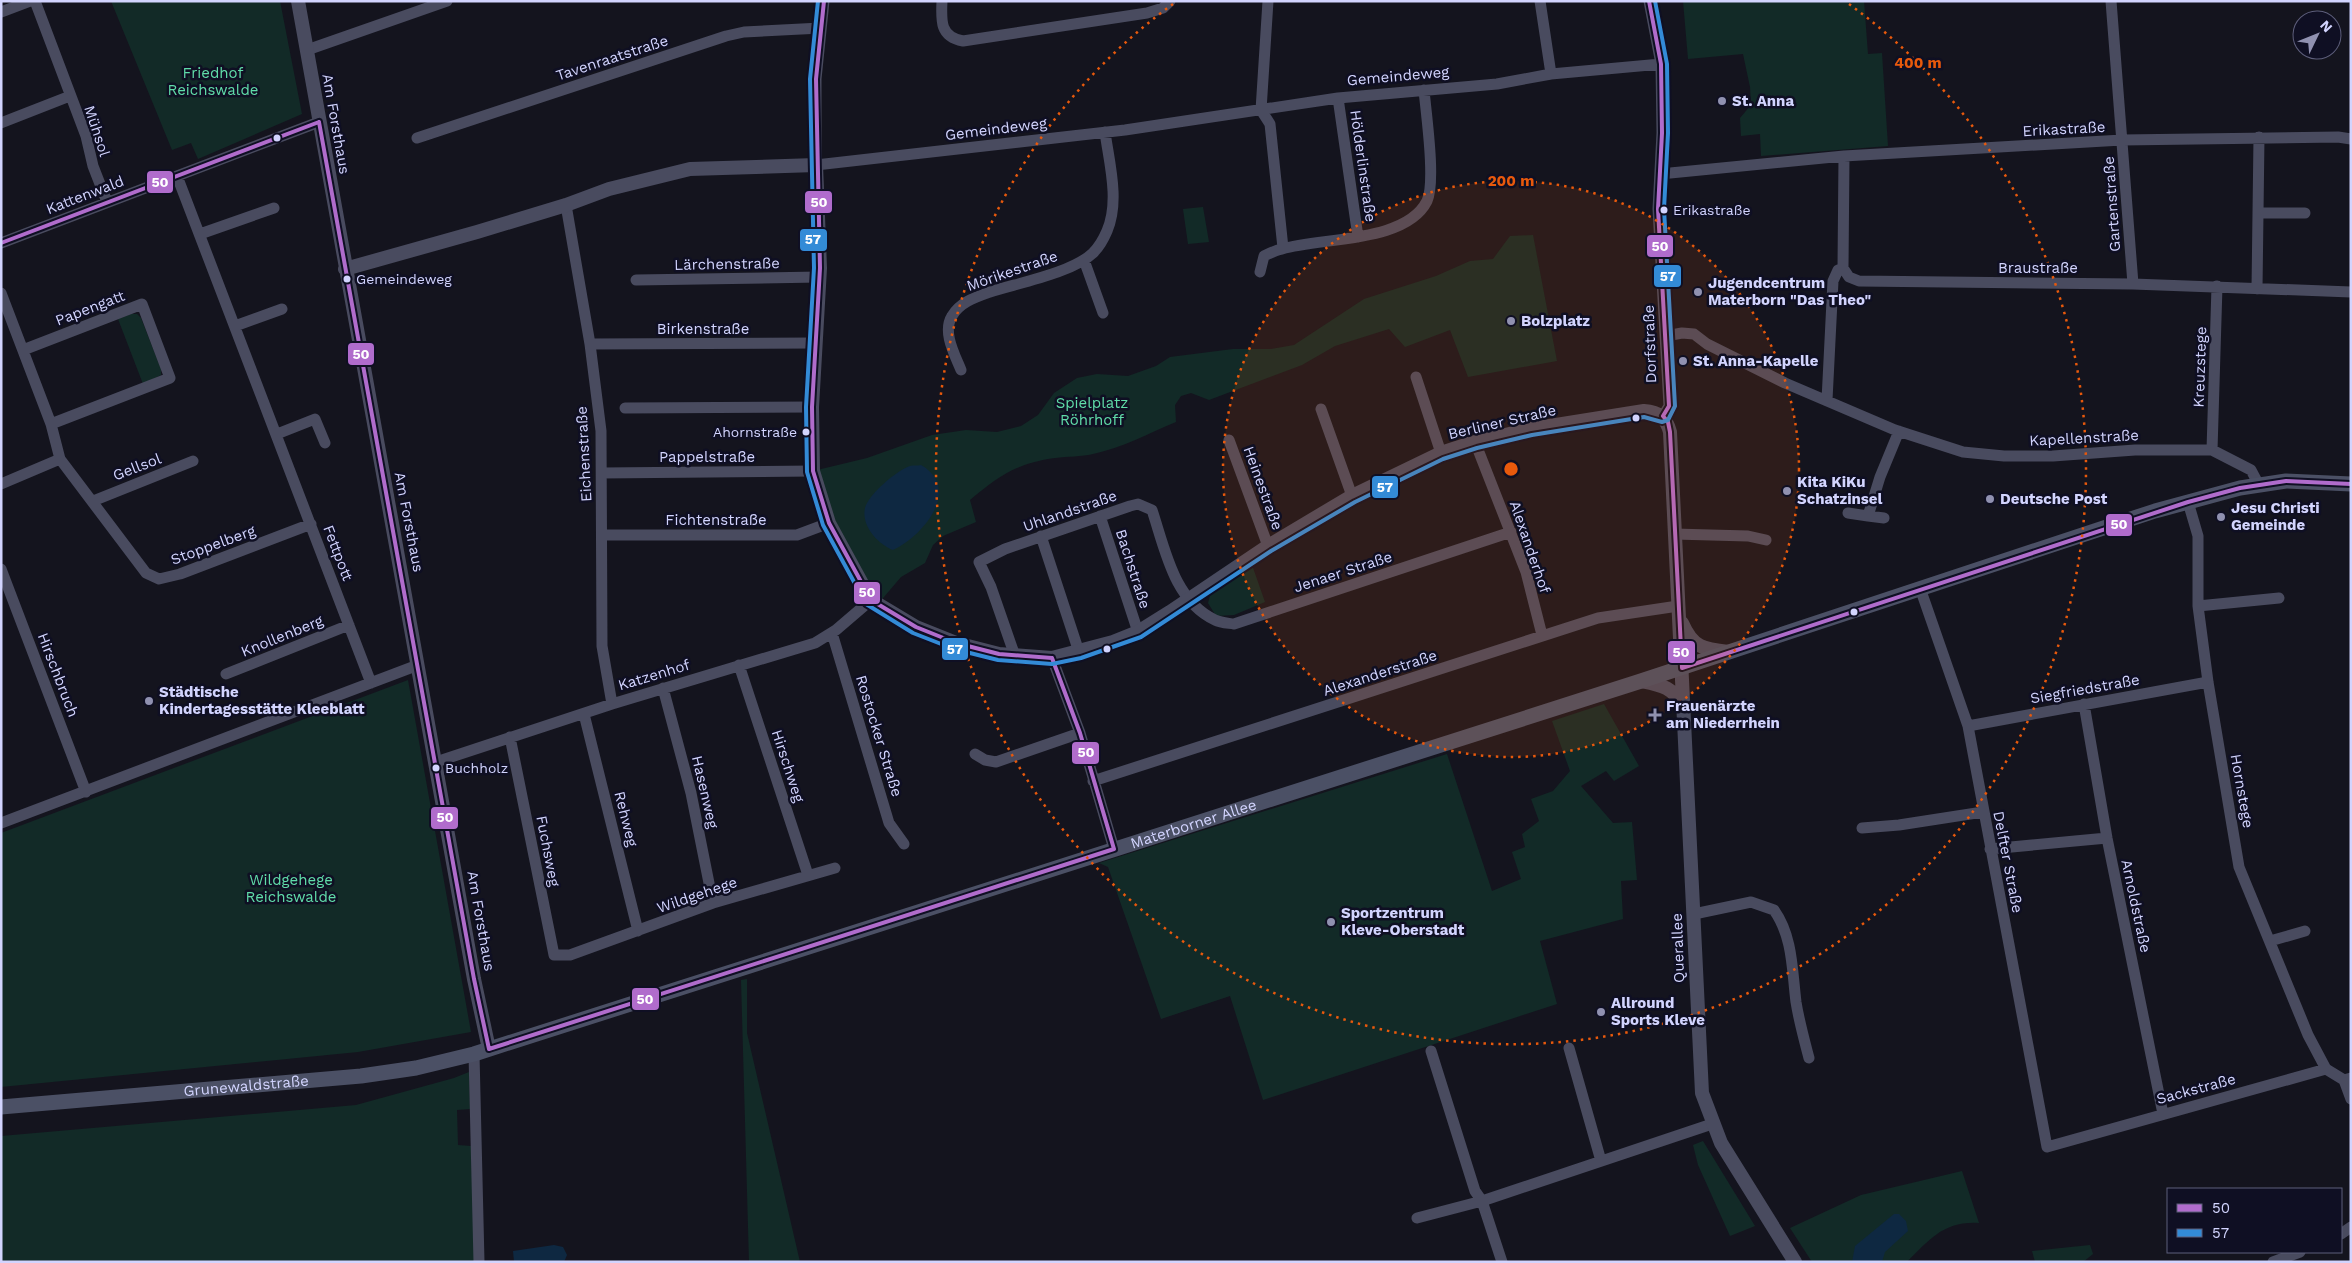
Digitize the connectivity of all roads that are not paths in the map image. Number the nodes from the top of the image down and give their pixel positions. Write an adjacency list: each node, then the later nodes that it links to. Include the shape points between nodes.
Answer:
1 (30, 1): 12 (street)
2 (35, 1): 18 (street, Mühsol)
3 (298, 1): 14 (street, Am Forsthaus)
4 (447, 1): 14 (street)
5 (824, 1): 13 (street)
6 (942, 1): 7 (street, via 944,31 954,40 963,41 1148,13)
7 (1170, 1)
8 (1268, 1): 20 (street)
9 (1540, 1): 16 (street)
10 (1649, 1): 15 (street, Dorfstraße)
11 (2111, 1): 27 (street, Gartenstraße)
12 (1, 12)
13 (821, 28): 25 (street, Tavenraatstraße, via 726,36); 29 (street, via 816,79)
14 (307, 50): 21 (street, Am Forsthaus)
15 (1661, 64): 16 (street, Gemeindeweg); 30 (street, Dorfstraße)
16 (1551, 74): 17 (street, Gemeindeweg, via 1497,84)
17 (1424, 90): 19 (street, Gemeindeweg); 38 (street, Hölderlinstraße, via 1431,177 1428,200 1416,215 1391,229)
18 (70, 96): 22 (street, Mühsol); 32 (street, Mühsol)
19 (1338, 98): 20 (street, Gemeindeweg); 38 (street, Hölderlinstraße)
20 (1260, 110): 23 (street, Gemeindeweg); 40 (street, via 1270,124)
21 (320, 122): 31 (street, Kattenwald); 42 (street, Am Forsthaus)
22 (1, 123)
23 (1105, 132): 29 (street, Gemeindeweg); 41 (street, Mörikestraße, via 1112,178 1108,229 1099,246)
24 (2259, 137): 26 (street, Erikastraße); 27 (street, Erikastraße); 35 (street)
25 (417, 138)
26 (2351, 139)
27 (2122, 140): 28 (street, Erikastraße); 47 (street, Gartenstraße)
28 (1844, 156): 30 (street, Erikastraße); 43 (street)
29 (816, 165): 33 (street, Gemeindeweg, via 690,169 609,189); 45 (street)
30 (1660, 174): 55 (street, Dorfstraße, via 1658,209)
31 (177, 176): 32 (street, Kattenwald); 37 (street, Fettpott)
32 (107, 202): 39 (street, Kattenwald)
33 (566, 205): 42 (street, Gemeindeweg); 56 (street, Eichenstraße)
34 (274, 208): 37 (street)
35 (2258, 213): 36 (street); 49 (street)
36 (2305, 213)
37 (200, 234): 54 (street, Fettpott)
38 (1358, 237): 40 (street, Hölderlinstraße)
39 (1, 243)
40 (1283, 248): 44 (street, Hölderlinstraße, via 1264,256)
41 (1084, 260): 53 (street); 59 (street, Mörikestraße, via 974,298 959,308 951,316 949,329 950,343)
42 (345, 268): 112 (street, Am Forsthaus)
43 (1843, 268): 47 (street, Braustraße, via 1849,278 1859,281); 61 (street, via 1838,270 1833,281)
44 (1260, 272)
45 (819, 277): 46 (street, Lärchenstraße); 57 (street)
46 (636, 280)
47 (2132, 284): 48 (street, Braustraße)
48 (2218, 286): 49 (street, Braustraße); 72 (street, Kreuzstege)
49 (2257, 289): 51 (street, Braustraße)
50 (1, 292): 58 (street, Stoppelberg)
51 (2351, 292)
52 (282, 309): 54 (street)
53 (1103, 312)
54 (235, 326): 68 (street, Fettpott)
55 (1666, 336): 61 (street, Kapellenstraße, via 1694,334 1742,363); 65 (street, Dorfstraße, via 1669,406)
56 (590, 344): 57 (street, Birkenstraße); 77 (street, Eichenstraße, via 601,431)
57 (815, 344): 63 (street)
58 (23, 350): 66 (street, Stoppelberg); 66 (street, Papengatt, via 142,304 146,313 170,378)
59 (961, 370)
60 (1416, 377): 73 (street)
61 (1827, 400): 67 (street, Kapellenstraße)
62 (625, 408): 63 (street)
63 (812, 408): 76 (street)
64 (1321, 409): 81 (street)
65 (1662, 416): 70 (street, Berliner Straße, via 1644,411 1531,429); 91 (street, via 1668,422 1670,432)
66 (51, 424): 74 (street, Stoppelberg)
67 (1899, 432): 72 (street, Kapellenstraße, via 1963,452 2004,456); 86 (street)
68 (277, 434): 71 (street, via 314,413); 89 (street, Fettpott)
69 (1229, 440): 95 (street, Heinestraße)
70 (1475, 442): 73 (street, Berliner Straße); 90 (street, Alexanderhof)
71 (325, 443)
72 (2212, 450): 80 (street, Kapellenstraße, via 2251,470)
73 (1441, 453): 81 (street, Berliner Straße)
74 (60, 459): 78 (street); 82 (street, Stoppelberg)
75 (193, 461): 82 (street, Gellsol)
76 (813, 471): 77 (street, Pappelstraße); 88 (street)
77 (602, 473): 92 (street, Eichenstraße)
78 (1, 484)
79 (2351, 484): 80 (main road, Materborner Allee, via 2286,481)
80 (2259, 485): 83 (main road, Materborner Allee)
81 (1352, 496): 95 (street, Berliner Straße)
82 (93, 500): 89 (street, Stoppelberg, via 146,572 159,579)
83 (2188, 502): 97 (main road, Materborner Allee); 101 (street, Hornstege, via 2198,536)
84 (1848, 513): 86 (street)
85 (1100, 516): 93 (street, Uhlandstraße); 100 (street, Uhlandstraße, via 1138,504 1152,510 1176,581); 104 (street, Bachstraße)
86 (1868, 516): 87 (street)
87 (1884, 518)
88 (829, 523): 92 (street, Fichtenstraße, via 797,534); 99 (street)
89 (311, 524): 103 (street, Fettpott)
90 (1511, 532): 100 (street, Jenaer Straße, via 1234,624 1215,620); 106 (street, Alexanderhof, via 1526,572)
91 (1674, 534): 94 (street, via 1748,536); 102 (street)
92 (602, 535): 119 (street, Eichenstraße, via 602,646)
93 (1041, 536): 107 (street); 109 (street, Uhlandstraße, via 979,562)
94 (1766, 540)
95 (1268, 546): 100 (street, Berliner Straße)
96 (1, 569): 129 (street, Hirschbruch)
97 (1920, 588): 108 (main road, Materborner Allee); 123 (street, Delfter Straße)
98 (2279, 598): 101 (street)
99 (871, 600): 105 (street, Katzenhof); 109 (street, Berliner Straße, via 916,627 956,643)
100 (1188, 600): 104 (street, Berliner Straße)
101 (2198, 606): 116 (street, Hornstege)
102 (1679, 612): 106 (street, Alexanderstraße, via 1598,618); 108 (street, via 1689,638 1695,644 1708,650); 113 (street)
103 (349, 625): 114 (street, Knollenberg); 117 (street, Fettpott)
104 (1138, 632): 107 (street, Berliner Straße)
105 (832, 633): 111 (street, Katzenhof, via 815,643); 134 (street, Rostocker Straße, via 889,823)
106 (1542, 635): 128 (street, Alexanderstraße)
107 (1080, 652): 110 (street, Berliner Straße)
108 (1729, 652): 113 (main road, Materborner Allee)
109 (1016, 656): 110 (street, Berliner Straße)
110 (1052, 658): 124 (street)
111 (739, 665): 118 (street, Katzenhof); 138 (street, Hirschweg)
112 (418, 666): 117 (street); 127 (street, Am Forsthaus)
113 (1682, 668): 115 (main road, Materborner Allee); 121 (street, Querallee)
114 (226, 674)
115 (1641, 681): 121 (street, via 1672,690); 135 (main road, Materborner Allee)
116 (2208, 682): 120 (street, Siegfriedstraße); 143 (street, Hornstege, via 2239,867)
117 (371, 683): 129 (street)
118 (663, 688): 119 (street, Katzenhof); 139 (street, Hasenweg, via 691,793)
119 (612, 704): 122 (street, Katzenhof)
120 (2084, 704): 123 (street, Siegfriedstraße); 133 (street, Arnoldstraße)
121 (1684, 710): 140 (street, Querallee)
122 (584, 714): 125 (street, Katzenhof); 141 (street, Rehweg)
123 (1968, 726): 130 (street, Delfter Straße)
124 (1080, 733): 126 (street, via 996,762); 128 (street)
125 (510, 738): 127 (street, Katzenhof); 144 (street, Fuchsweg, via 554,955)
126 (975, 754)
127 (436, 762): 146 (street, Am Forsthaus)
128 (1093, 781): 135 (street)
129 (86, 792): 131 (street)
130 (1983, 812): 132 (street); 136 (street, Delfter Straße)
131 (1, 823)
132 (1862, 828)
133 (2107, 838): 136 (street); 154 (street, Arnoldstraße)
134 (904, 844)
135 (1114, 849): 146 (main road, Materborner Allee)
136 (1990, 849): 156 (street, Delfter Straße)
137 (835, 868): 138 (street, Wildgehege)
138 (808, 875): 139 (street, Wildgehege)
139 (714, 903): 141 (street, Wildgehege)
140 (1694, 914): 149 (street, via 1751,902 1774,910 1786,935 1800,1026); 155 (street, Querallee, via 1700,1078)
141 (638, 931): 144 (street, Wildgehege)
142 (2305, 931): 143 (street)
143 (2270, 941): 150 (street, Hornstege, via 2311,1042)
144 (570, 955)
145 (1569, 1048): 157 (street)
146 (489, 1049): 148 (main road, Grunewaldstraße)
147 (1431, 1051): 158 (street, via 1475,1191)
148 (474, 1054): 153 (main road, Grunewaldstraße, via 416,1068 361,1076); 161 (street)
149 (1809, 1058)
150 (2326, 1069): 151 (street); 154 (street, Sackstraße)
151 (2348, 1079): 152 (street)
152 (2351, 1099)
153 (1, 1106)
154 (2163, 1114): 156 (street, Sackstraße)
155 (1712, 1124): 157 (street); 163 (street, Querallee)
156 (2047, 1147)
157 (1601, 1161): 158 (street)
158 (1482, 1201): 159 (street); 162 (street)
159 (1417, 1218)
160 (2297, 1253): 164 (street)
161 (479, 1262)
162 (1502, 1262)
163 (1795, 1262)
164 (2273, 1262)

